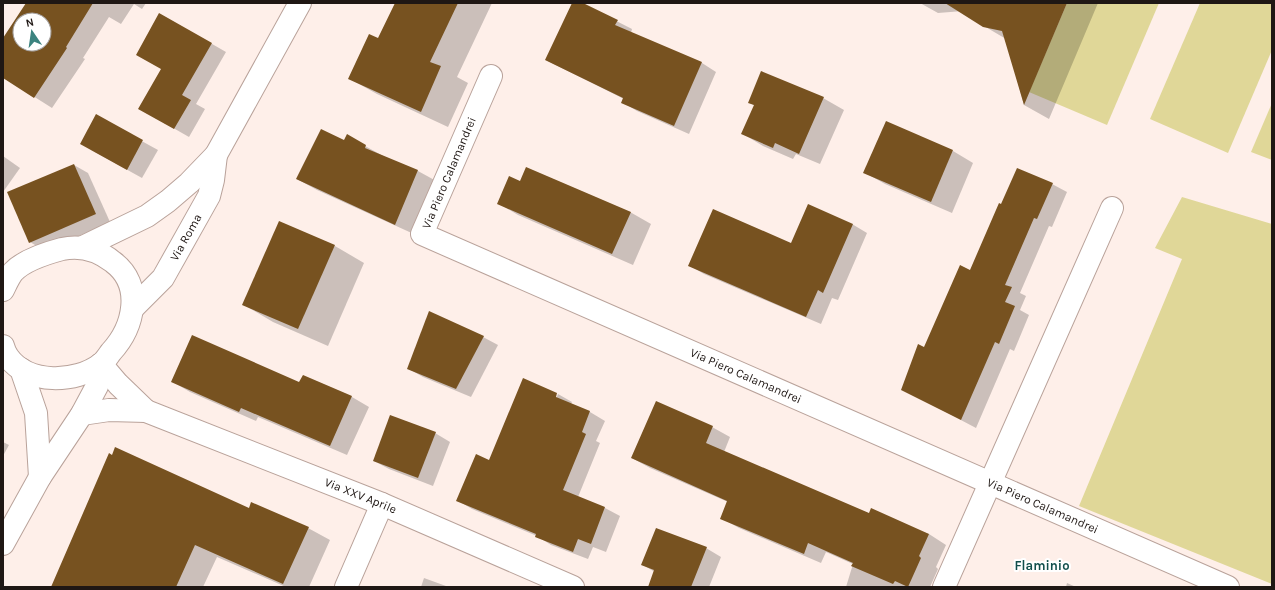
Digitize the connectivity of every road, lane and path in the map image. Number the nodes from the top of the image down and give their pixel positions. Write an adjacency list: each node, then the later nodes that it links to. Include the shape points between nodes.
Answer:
1 (300, 3): 3 (street, Via Roma)
2 (491, 76): 13 (street, Via Piero Calamandrei, via 422,234)
3 (216, 155): 5 (street, Via Roma, via 190,183 153,212); 7 (street, Via Roma, via 209,196 162,278)
4 (1112, 208): 13 (street)
5 (83, 247): 6 (street, via 43,254 22,265); 7 (street, via 103,254 120,267 130,286)
6 (6, 278)
7 (133, 308): 9 (street, via 119,344)
8 (9, 357): 9 (street, via 40,377 61,378 81,374); 12 (street, via 36,413)
9 (102, 364): 10 (street, Via XXV Aprile); 11 (street, via 97,386)
10 (146, 411): 11 (street, Via XXV Aprile, via 109,410); 14 (street, Via XXV Aprile)
11 (82, 414): 12 (street)
12 (40, 477): 15 (street)
13 (990, 484): 18 (street); 19 (street, Via Piero Calamandrei)
14 (382, 504): 16 (street); 17 (street, Via XXV Aprile)
15 (3, 544)
16 (346, 587)
17 (572, 587)
18 (944, 587)
19 (1228, 587)

